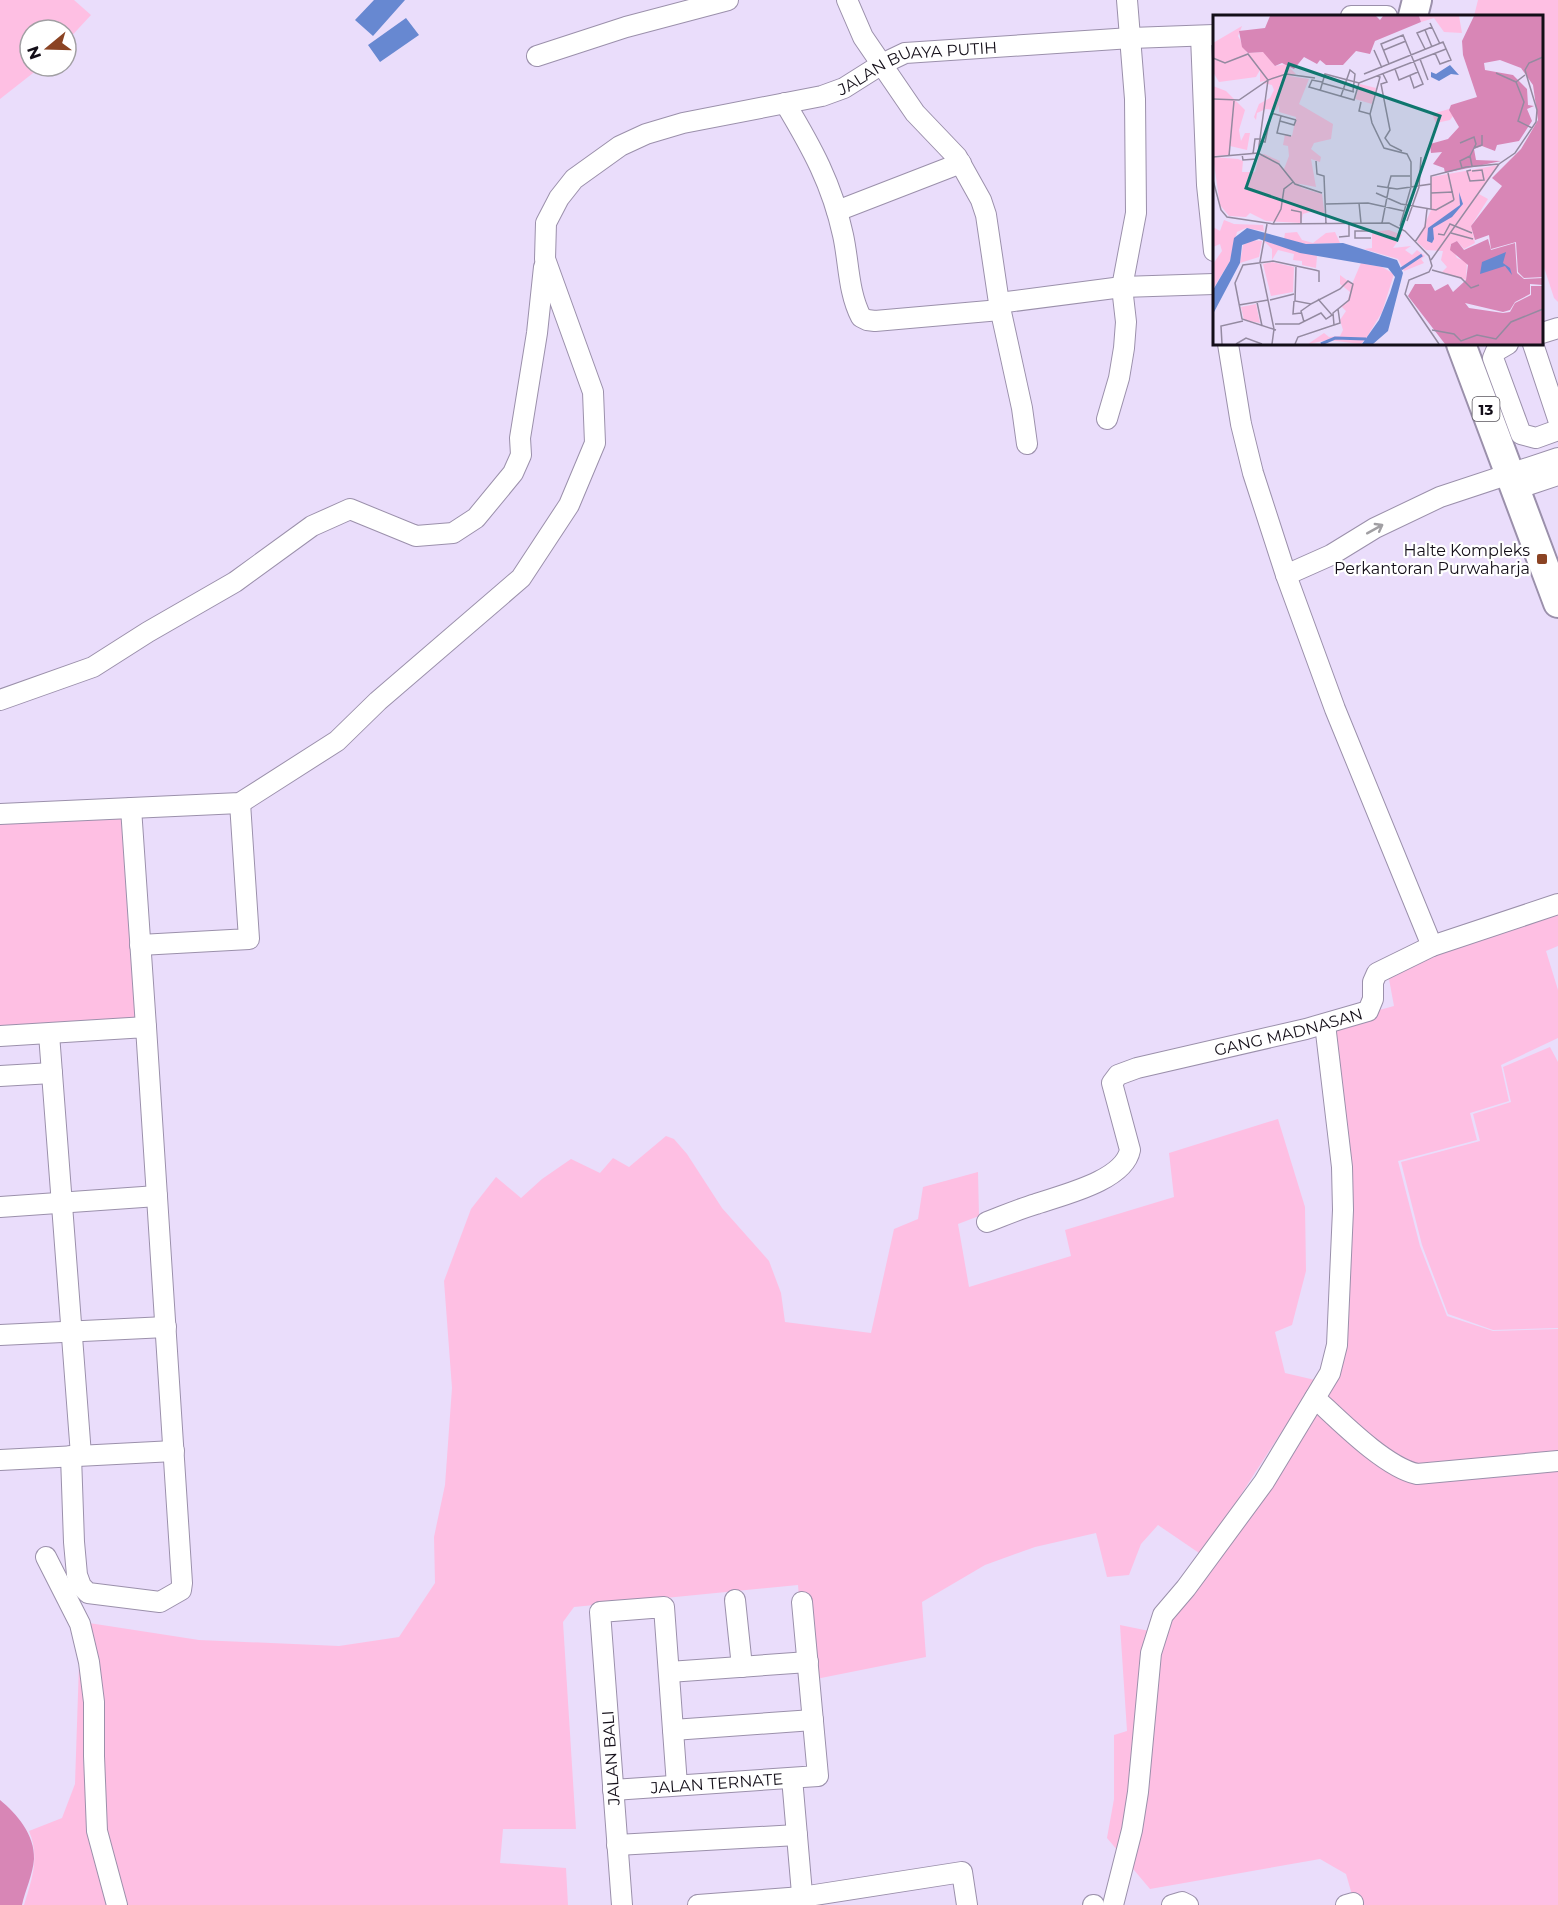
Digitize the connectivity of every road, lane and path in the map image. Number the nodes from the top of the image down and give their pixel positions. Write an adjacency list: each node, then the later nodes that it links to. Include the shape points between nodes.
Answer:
1 (728, 0): 8 (street)
2 (847, 0): 9 (street, via 863,37)
3 (1127, 0): 7 (street)
4 (1417, 0): 5 (highway)
5 (1413, 15)
6 (1208, 35): 7 (street, JALAN BUAYA PUTIH); 13 (street, via 1207,185)
7 (1131, 39): 9 (street, JALAN BUAYA PUTIH, via 905,53); 16 (street, via 1136,213)
8 (537, 56)
9 (882, 64): 10 (street, JALAN BUAYA PUTIH, via 844,88); 11 (street, via 915,113 949,146)
10 (785, 103): 12 (street, via 823,169); 14 (street, JALAN BUAYA PUTIH, via 683,123 620,146 574,178 559,198 546,223)
11 (961, 164): 12 (street); 17 (street, via 986,215)
12 (837, 211): 17 (street, via 861,317 874,321)
13 (1213, 234)
14 (545, 259): 31 (street, JALAN BUAYA PUTIH, via 520,438 521,455 513,473 476,518 453,533 416,536 350,509 312,526 235,582 93,667); 32 (street, via 592,392 595,443 569,505 521,578 337,741)
15 (1213, 284): 16 (street)
16 (1122, 287): 17 (street); 22 (street, via 1124,348)
17 (999, 306): 25 (street)
18 (1228, 345): 29 (street, via 1253,473)
19 (1461, 345): 28 (highway, 13)
20 (1506, 345): 24 (street, via 1493,358 1521,434 1536,438)
21 (1533, 345): 23 (street)
22 (1107, 419)
23 (1558, 419)
24 (1558, 430)
25 (1027, 444)
26 (1558, 458): 28 (street)
27 (1558, 475): 28 (street)
28 (1513, 482): 29 (street, one-way to 28, via 1440,496); 30 (highway, 13)
29 (1287, 575): 37 (street, via 1335,709)
30 (1558, 603)
31 (0, 700)
32 (240, 803): 33 (street); 36 (street, via 249,939)
33 (131, 808): 34 (street); 36 (street)
34 (0, 814)
35 (1558, 904): 37 (street, GANG MADNASAN)
36 (140, 945): 39 (street)
37 (1432, 945): 38 (street, GANG MADNASAN, via 1377,973 1368,1011)
38 (1325, 1024): 47 (street, GANG MADNASAN, via 1118,1075 1112,1083 1128,1138 1127,1160 1109,1175 1069,1194); 51 (street, via 1342,1167 1343,1210 1337,1345 1330,1373)
39 (146, 1027): 40 (street); 44 (street)
40 (49, 1034): 41 (street); 42 (street)
41 (0, 1036)
42 (52, 1073): 43 (street); 45 (street)
43 (0, 1076)
44 (157, 1196): 45 (street); 48 (street)
45 (62, 1203): 46 (street); 49 (street)
46 (0, 1208)
47 (987, 1222)
48 (166, 1327): 49 (street); 52 (street)
49 (72, 1332): 50 (street); 53 (street)
50 (0, 1335)
51 (1315, 1398): 55 (street, via 1346,1428 1405,1471 1418,1474); 74 (street, via 1264,1482 1163,1614 1156,1631 1132,1830)
52 (174, 1451): 53 (street); 53 (street, via 182,1583 181,1590 160,1602 88,1593 81,1586 74,1542)
53 (76, 1456): 54 (street)
54 (0, 1460)
55 (1558, 1461)
56 (46, 1557): 70 (street, via 80,1624 89,1662 94,1702 97,1831)
57 (735, 1600): 60 (street)
58 (802, 1602): 59 (street)
59 (808, 1662): 60 (street); 62 (street)
60 (742, 1666): 61 (street)
61 (669, 1672): 63 (street); 66 (street, JALAN BALI, via 664,1607 600,1612)
62 (813, 1720): 63 (street); 64 (street, JALAN TERNATE, via 818,1776)
63 (674, 1730): 65 (street)
64 (792, 1778): 65 (street, JALAN TERNATE); 67 (street)
65 (677, 1785): 66 (street, JALAN TERNATE)
66 (613, 1790): 68 (street, JALAN BALI)
67 (797, 1835): 68 (street); 69 (street)
68 (617, 1845): 71 (street, JALAN BALI)
69 (803, 1901): 72 (street); 73 (street, via 962,1872)
70 (117, 1905)
71 (621, 1905)
72 (698, 1905)
73 (967, 1905)
74 (1113, 1905)
75 (1172, 1905): 76 (street)
76 (1188, 1905)

